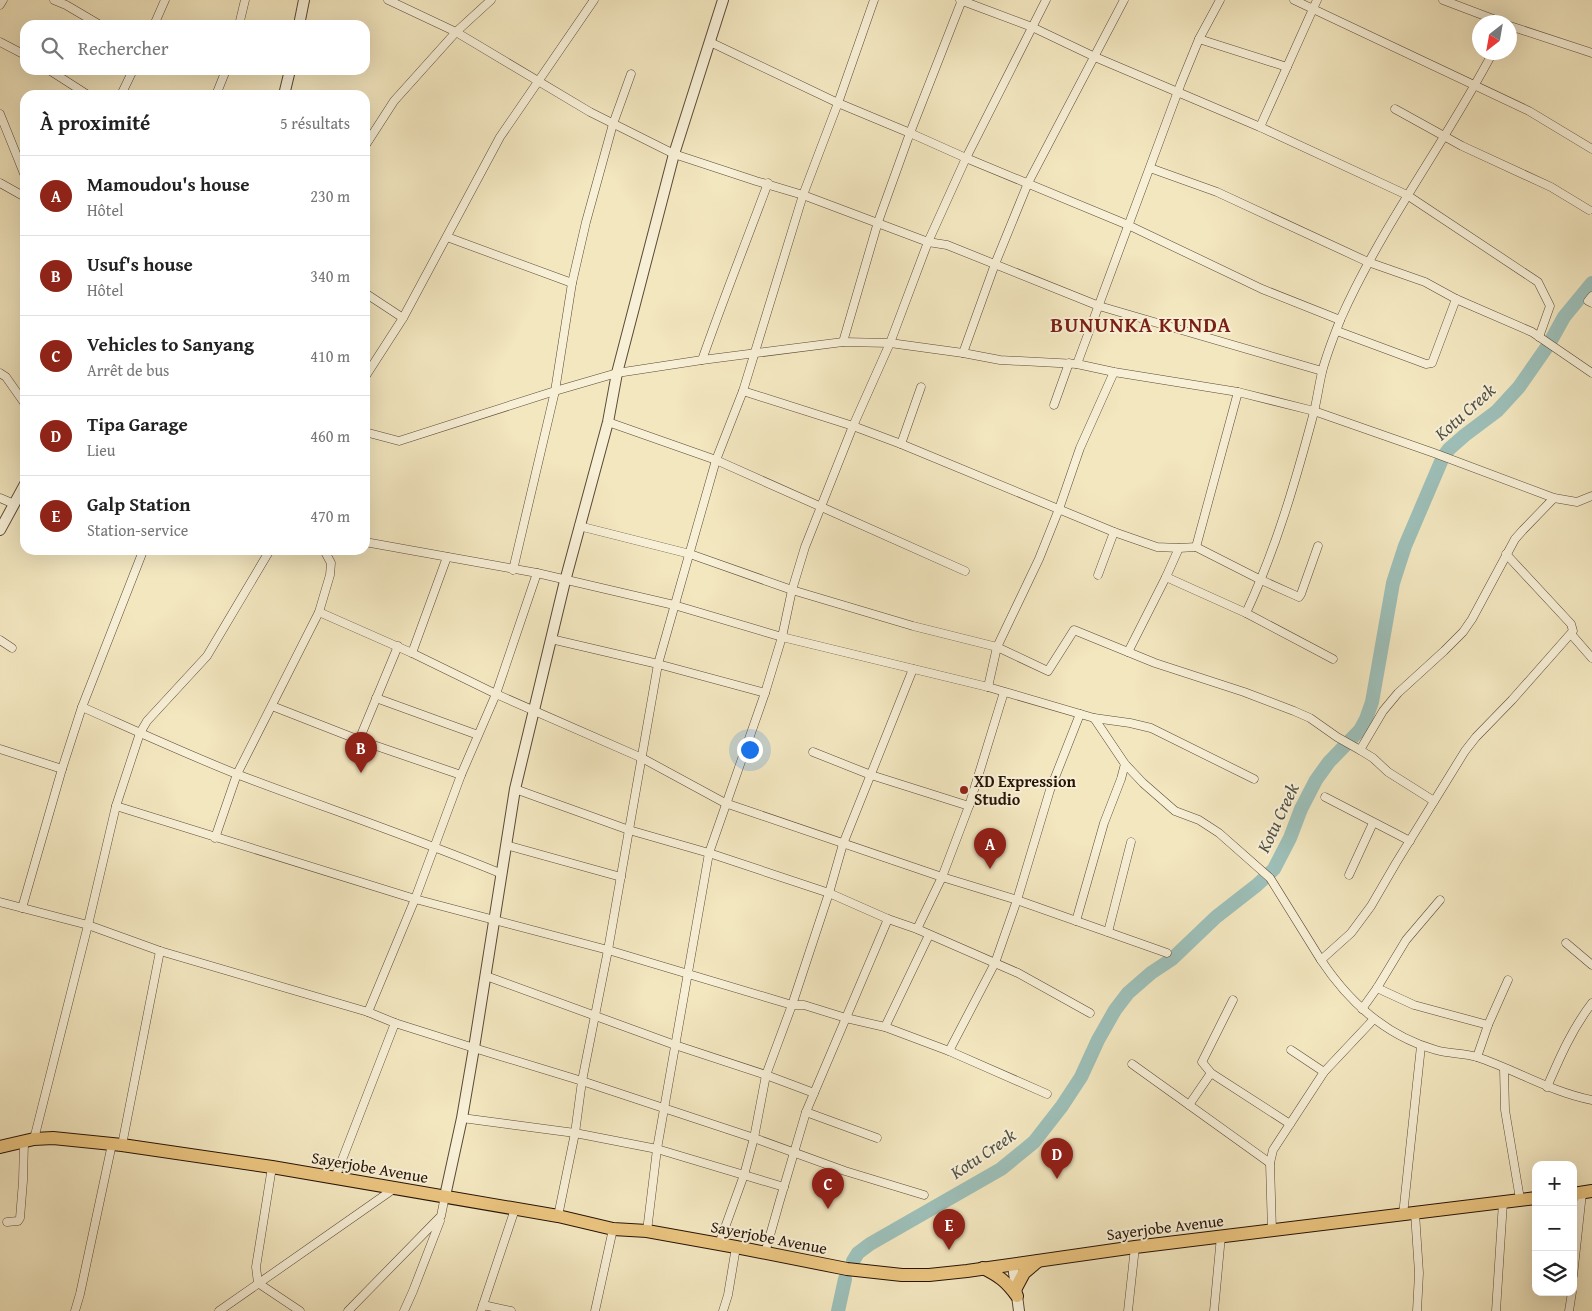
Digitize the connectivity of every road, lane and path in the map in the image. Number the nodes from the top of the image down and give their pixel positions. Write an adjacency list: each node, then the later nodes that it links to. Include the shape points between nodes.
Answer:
1 (2, 0): 19 (street)
2 (54, 0): 18 (street)
3 (165, 0): 23 (street)
4 (245, 0): 24 (street)
5 (304, 0): 25 (street)
6 (388, 0): 28 (street)
7 (491, 0): 28 (street)
8 (594, 0): 42 (street)
9 (723, 0): 31 (street)
10 (874, 0): 49 (street)
11 (962, 0): 26 (street); 54 (street)
12 (1046, 0): 26 (street)
13 (1124, 0): 34 (street)
14 (1220, 0): 29 (street)
15 (1294, 0): 20 (street)
16 (1317, 0): 20 (street)
17 (1443, 0): 21 (street)
18 (67, 2): 22 (street)
19 (0, 5)
20 (1312, 8): 36 (street); 43 (street)
21 (1483, 15)
22 (93, 20)
23 (156, 20)
24 (240, 20)
25 (300, 20)
26 (1032, 27): 34 (street); 59 (street)
27 (1517, 28): 33 (street)
28 (456, 32): 42 (street); 56 (street, via 394,101)
29 (1199, 39): 36 (street); 48 (street)
30 (0, 42): 32 (street)
31 (710, 42): 49 (street); 58 (street)
32 (20, 52)
33 (1592, 53)
34 (1095, 57): 48 (street); 64 (street)
35 (1489, 60): 43 (street)
36 (1287, 67): 53 (street)
37 (631, 74): 52 (street)
38 (58, 75): 44 (street)
39 (131, 75): 45 (street)
40 (224, 75): 46 (street)
41 (289, 75): 47 (street)
42 (538, 82): 52 (street); 71 (street, via 500,137)
43 (1475, 86): 55 (street); 57 (street, via 1529,111)
44 (80, 90)
45 (123, 90)
46 (218, 90)
47 (285, 90)
48 (1177, 93): 53 (street); 61 (street)
49 (838, 102): 54 (street); 66 (street)
50 (1395, 109): 55 (street)
51 (0, 114): 60 (street)
52 (613, 124): 58 (street); 75 (street)
53 (1260, 127): 67 (street)
54 (910, 133): 59 (street); 69 (street)
55 (1445, 136): 67 (street); 68 (street, via 1551,187)
56 (370, 138)
57 (1592, 149)
58 (674, 154): 63 (street); 95 (street)
59 (966, 158): 64 (street); 72 (street)
60 (20, 164)
61 (1150, 168): 70 (street); 73 (street, via 1217,192)
62 (0, 183): 65 (street)
63 (768, 183): 66 (street); 89 (street)
64 (1028, 183): 70 (street); 74 (street)
65 (20, 194)
66 (803, 195): 69 (street); 88 (street)
67 (1406, 195): 73 (street); 84 (street, via 1538,282 1550,306)
68 (1589, 210)
69 (878, 222): 72 (street); 85 (street)
70 (1128, 224): 80 (street); 82 (street, via 1262,289)
71 (446, 237): 75 (street); 81 (street)
72 (928, 242): 74 (street, via 947,245); 86 (street)
73 (1368, 262): 78 (street, via 1425,282); 82 (street)
74 (995, 264): 80 (street); 87 (street)
75 (572, 283): 99 (street)
76 (370, 296): 81 (street)
77 (1592, 296): 79 (street, via 1588,301)
78 (1456, 299): 83 (street, via 1432,363 1426,364); 84 (street)
79 (1592, 303)
80 (1099, 306): 90 (street); 92 (street)
81 (403, 318): 91 (street)
82 (1340, 320): 83 (street)
83 (1337, 331): 92 (street)
84 (1539, 337): 96 (street)
85 (843, 342): 86 (street); 88 (street)
86 (890, 343): 87 (street); 105 (street)
87 (963, 353): 90 (street, via 1000,360)
88 (755, 354): 89 (street); 98 (street)
89 (702, 360): 95 (street)
90 (1073, 363): 93 (street); 102 (street)
91 (370, 369)
92 (1322, 371): 103 (street)
93 (1114, 372): 100 (street); 115 (street, via 1080,448)
94 (0, 373): 101 (street)
95 (617, 373): 99 (street); 104 (street)
96 (1592, 373)
97 (921, 387): 107 (street)
98 (743, 390): 105 (street); 108 (street)
99 (555, 391): 106 (street, via 399,441); 129 (street)
100 (1238, 392): 103 (street); 121 (street)
101 (20, 397)
102 (1054, 405)
103 (1314, 411): 112 (street); 135 (street)
104 (608, 422): 108 (street); 116 (street)
105 (853, 426): 107 (street); 114 (street)
106 (370, 433)
107 (900, 444): 115 (street)
108 (716, 460): 114 (street); 123 (street)
109 (20, 493): 113 (street)
110 (1592, 496): 112 (street, via 1577,502)
111 (0, 498): 113 (street)
112 (1554, 498): 124 (street, via 1523,530)
113 (14, 504): 117 (street)
114 (820, 508): 130 (street); 136 (street)
115 (1058, 509): 118 (street); 145 (street, via 1039,559)
116 (579, 526): 123 (street); 134 (street)
117 (0, 530)
118 (1114, 532): 122 (street, via 1157,547); 132 (street)
119 (370, 543): 128 (street)
120 (1318, 546): 135 (street, via 1299,597)
121 (1196, 547): 122 (street); 135 (street)
122 (1178, 548): 133 (street)
123 (690, 554): 136 (street); 137 (street)
124 (1506, 554): 140 (street, via 1572,624); 167 (street, via 1463,632 1398,693)
125 (141, 555): 159 (street)
126 (267, 555): 163 (street, via 207,656 147,721)
127 (327, 555): 138 (street, via 331,562 330,575)
128 (447, 557): 129 (street); 148 (street)
129 (513, 570): 131 (street)
130 (965, 571)
131 (537, 573): 134 (street); 156 (street)
132 (1098, 575)
133 (1166, 577): 139 (street); 147 (street)
134 (565, 580): 137 (street); 142 (street)
135 (1261, 580): 139 (street)
136 (792, 590): 141 (street); 145 (street)
137 (674, 605): 141 (street); 151 (street)
138 (319, 612): 144 (street); 158 (street)
139 (1246, 613): 150 (street)
140 (1571, 634): 149 (street); 178 (street, via 1464,751)
141 (782, 637): 152 (street); 155 (street)
142 (551, 639): 151 (street); 160 (street)
143 (0, 640): 146 (street)
144 (398, 646): 148 (street); 157 (street)
145 (997, 647): 147 (street, via 1048,670 1074,630); 153 (street)
146 (12, 648)
147 (1128, 652): 167 (street, via 1294,711)
148 (412, 653): 156 (street)
149 (1592, 658)
150 (1333, 659)
151 (658, 664): 155 (street); 169 (street)
152 (913, 669): 153 (street); 173 (street)
153 (988, 687): 154 (street)
154 (1004, 692): 161 (street); 181 (street)
155 (764, 693): 179 (street)
156 (496, 694): 160 (street); 164 (street)
157 (376, 698): 164 (street); 165 (street)
158 (272, 706): 165 (street); 172 (street)
159 (82, 707): 163 (street); 171 (street)
160 (535, 711): 169 (street); 176 (street)
161 (1080, 714): 162 (street); 197 (street, via 1050,790)
162 (1094, 718): 170 (street); 175 (street, via 1151,728)
163 (140, 733): 172 (street); 180 (street)
164 (478, 735): 174 (street)
165 (359, 740): 174 (street)
166 (0, 749): 171 (street)
167 (1360, 750): 178 (street)
168 (814, 752): 173 (street)
169 (642, 758): 179 (street); 183 (street)
170 (1125, 764): 203 (street); 212 (street, via 1166,804 1208,824 1268,875)
171 (62, 769): 200 (street)
172 (237, 774): 184 (street); 188 (street)
173 (871, 775): 181 (street); 187 (street)
174 (461, 776): 188 (street)
175 (1254, 779)
176 (515, 789): 183 (street); 189 (street)
177 (1325, 797): 182 (street)
178 (1434, 801): 185 (street)
179 (726, 803): 187 (street); 190 (street)
180 (116, 806): 184 (street); 204 (street)
181 (969, 806): 193 (street)
182 (1373, 823): 185 (street); 192 (street)
183 (629, 830): 190 (street); 194 (street)
184 (215, 838): 196 (street)
185 (1410, 840): 212 (street, via 1359,924)
186 (1131, 842): 206 (street)
187 (843, 844): 193 (street); 195 (street)
188 (434, 846): 191 (street); 196 (street)
189 (506, 846): 191 (street); 194 (street)
190 (709, 853): 195 (street); 215 (street)
191 (502, 874): 202 (street)
192 (1349, 875)
193 (942, 876): 197 (street); 205 (street)
194 (621, 877): 209 (street)
195 (829, 893): 201 (street); 221 (street)
196 (415, 899): 202 (street); 223 (street)
197 (1017, 900): 203 (street); 213 (street)
198 (1440, 900): 218 (street, via 1406,940)
199 (0, 902): 200 (street)
200 (22, 908): 204 (street)
201 (888, 919): 205 (street); 226 (street)
202 (494, 921): 209 (street); 216 (street)
203 (1076, 921): 206 (street)
204 (88, 925): 210 (street); 255 (street)
205 (917, 929): 207 (street)
206 (1108, 932): 211 (street)
207 (929, 934): 213 (street); 230 (street)
208 (1566, 943): 214 (street)
209 (608, 950): 215 (street); 225 (street)
210 (160, 951): 223 (street); 256 (street)
211 (1167, 953)
212 (1321, 960): 222 (street)
213 (995, 963): 224 (street); 235 (street)
214 (1592, 964)
215 (688, 974): 221 (street); 231 (street)
216 (486, 976): 225 (street); 233 (street)
217 (1508, 980): 229 (street)
218 (1377, 988): 222 (street); 229 (street, via 1414,1005)
219 (1233, 1000): 240 (street, via 1202,1062)
220 (1592, 1003): 243 (street, via 1568,1040)
221 (792, 1004): 226 (street); 241 (street)
222 (1362, 1009): 227 (street)
223 (368, 1012): 228 (street)
224 (1090, 1013)
225 (594, 1015): 231 (street); 242 (street)
226 (846, 1018): 230 (street); 244 (street)
227 (1373, 1020): 232 (street); 239 (street)
228 (395, 1022): 233 (street); 263 (street)
229 (1488, 1025): 236 (street)
230 (885, 1027): 235 (street)
231 (675, 1045): 241 (street); 248 (street)
232 (1421, 1046): 236 (street); 273 (street)
233 (474, 1048): 242 (street); 250 (street)
234 (1291, 1050): 239 (street)
235 (948, 1051): 245 (street)
236 (1477, 1057): 238 (street)
237 (1132, 1064): 247 (street)
238 (1504, 1069): 243 (street); 270 (street, via 1505,1110)
239 (1324, 1072): 251 (street)
240 (1211, 1073): 247 (street); 251 (street)
241 (766, 1074): 244 (street); 253 (street)
242 (582, 1081): 248 (street); 252 (street)
243 (1547, 1087): 246 (street)
244 (814, 1093): 249 (street)
245 (1047, 1094)
246 (1592, 1100)
247 (1189, 1105): 260 (street)
248 (665, 1110): 253 (street); 258 (street)
249 (806, 1112): 254 (street); 259 (street)
250 (462, 1118): 252 (street); 268 (street)
251 (1290, 1124): 260 (street, via 1273,1150)
252 (575, 1133): 258 (street); 275 (street)
253 (754, 1138): 259 (street); 262 (street)
254 (877, 1138)
255 (29, 1140): 256 (main road, Sayerjobe Avenue, via 53,1138); 257 (main road, Sayerjobe Avenue); 276 (street, via 20,1218)
256 (117, 1144): 261 (main road, Sayerjobe Avenue); 293 (street)
257 (0, 1147)
258 (657, 1149): 262 (street); 278 (street)
259 (794, 1153): 264 (street); 267 (street)
260 (1270, 1163): 279 (street)
261 (272, 1167): 263 (main road, Sayerjobe Avenue); 289 (street, via 256,1267)
262 (744, 1175): 264 (street); 281 (street)
263 (335, 1178): 265 (main road, Sayerjobe Avenue)
264 (784, 1187): 285 (street)
265 (395, 1188): 268 (main road, Sayerjobe Avenue); 289 (street)
266 (1582, 1193): 284 (street)
267 (924, 1195)
268 (445, 1196): 272 (main road, Sayerjobe Avenue); 274 (street)
269 (1532, 1198): 270 (main road, Sayerjobe Avenue)
270 (1520, 1199): 271 (main road, Sayerjobe Avenue)
271 (1502, 1202): 273 (main road, Sayerjobe Avenue); 305 (street)
272 (515, 1209): 275 (main road, Sayerjobe Avenue); 292 (street)
273 (1409, 1214): 279 (main road, Sayerjobe Avenue); 304 (street, via 1419,1272)
274 (441, 1216): 296 (street); 297 (street)
275 (558, 1216): 277 (main road, Sayerjobe Avenue)
276 (7, 1222)
277 (613, 1229): 278 (main road, Sayerjobe Avenue); 299 (street)
278 (647, 1231): 281 (main road, Sayerjobe Avenue)
279 (1272, 1231): 280 (main road, Sayerjobe Avenue)
280 (1221, 1236): 283 (main road, Sayerjobe Avenue); 303 (street)
281 (719, 1244): 282 (main road, Sayerjobe Avenue)
282 (736, 1247): 285 (main road, Sayerjobe Avenue); 300 (street)
283 (1135, 1247): 286 (main road, Sayerjobe Avenue); 302 (street)
284 (1576, 1251)
285 (765, 1253): 288 (main road, Sayerjobe Avenue, via 847,1269 902,1275)
286 (1039, 1261): 287 (main road, Sayerjobe Avenue); 290 (main road, via 1024,1273)
287 (1013, 1265): 288 (main road, Sayerjobe Avenue); 290 (street)
288 (983, 1268): 290 (main road, via 1008,1283)
289 (258, 1283): 294 (street); 295 (street)
290 (1016, 1292): 301 (street)
291 (1572, 1296): 306 (street)
292 (482, 1308): 298 (street)
293 (74, 1311)
294 (219, 1311)
295 (300, 1311)
296 (348, 1311)
297 (404, 1311)
298 (511, 1311)
299 (595, 1311)
300 (723, 1311)
301 (1019, 1311)
302 (1128, 1311)
303 (1214, 1311)
304 (1417, 1311)
305 (1496, 1311)
306 (1570, 1311)

